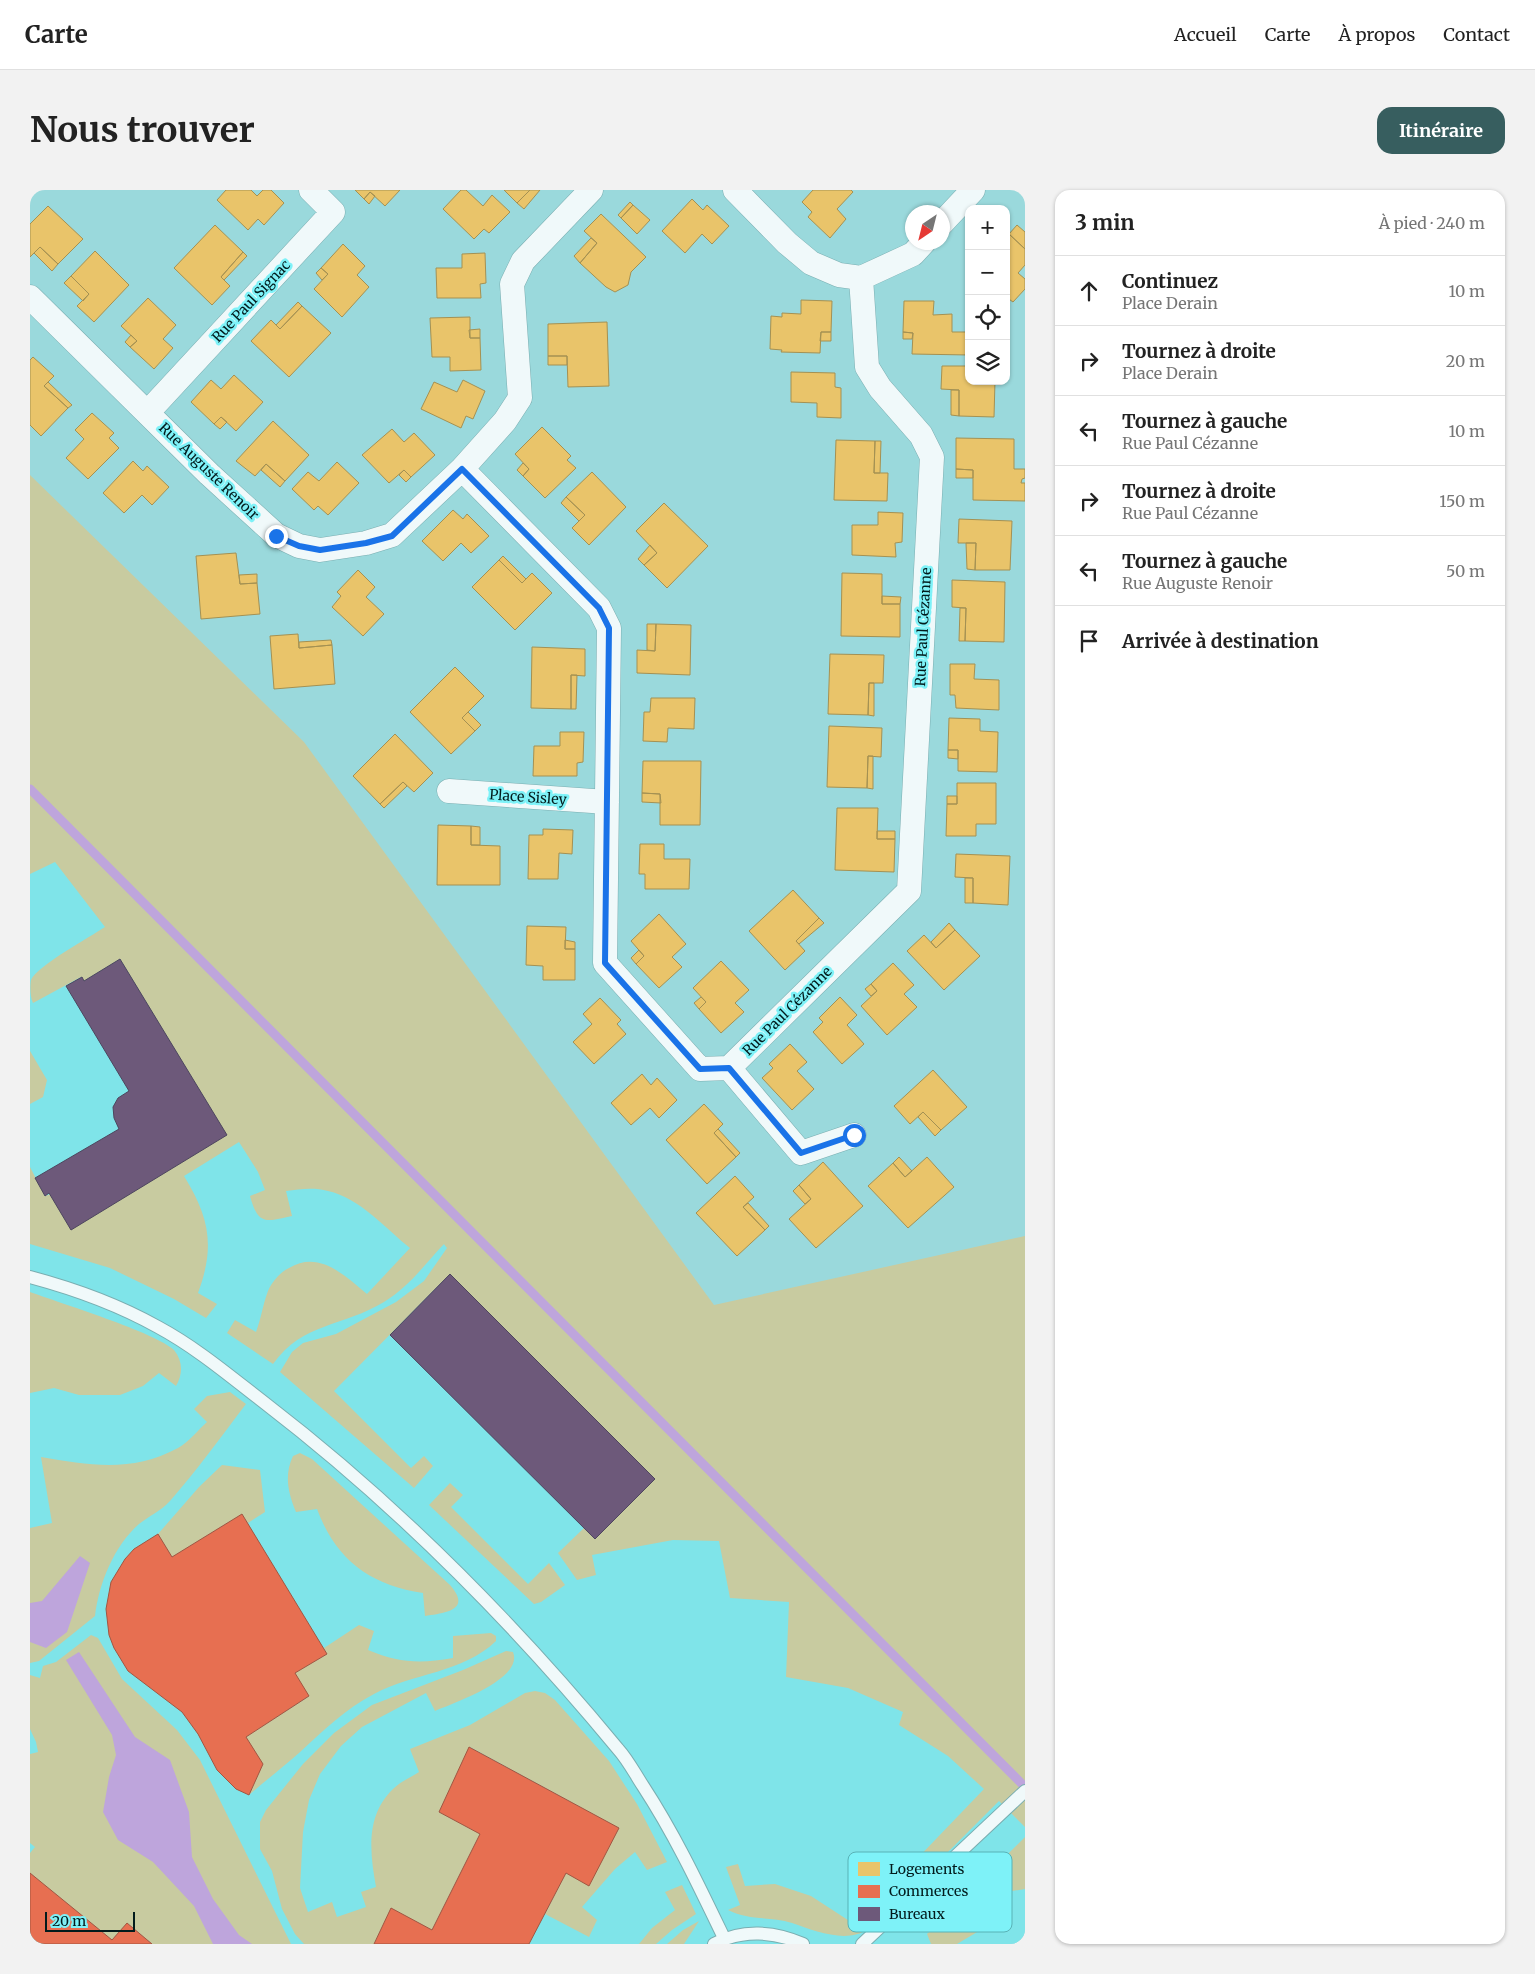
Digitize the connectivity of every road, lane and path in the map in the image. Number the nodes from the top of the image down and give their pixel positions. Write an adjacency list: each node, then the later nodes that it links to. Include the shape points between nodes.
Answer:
1 (311, 190): 9 (street, Rue Paul Signac, via 333,212)
2 (591, 190): 10 (street, Rue Auguste Renoir, via 523,261 512,284 520,398 505,421)
3 (735, 190): 7 (street, via 811,263 839,275)
4 (972, 190): 5 (street)
5 (950, 214)
6 (917, 250): 7 (street)
7 (861, 278): 13 (street, Rue Paul Cézanne, via 867,367 880,388 921,435 932,457 909,891)
8 (30, 297): 9 (street, Rue Auguste Renoir)
9 (148, 412): 10 (street, Rue Auguste Renoir, via 276,536 313,549 366,543 392,536)
10 (462, 469): 12 (street, via 599,608 609,628)
11 (449, 791): 12 (street, Place Sisley)
12 (607, 802): 13 (street, via 605,963 700,1069)
13 (729, 1068): 14 (street, via 801,1153)
14 (854, 1135)
15 (30, 1277): 19 (lane, via 72,1288 118,1306 203,1355 291,1424 428,1545 513,1631 619,1750 689,1863)
16 (1025, 1791): 17 (lane)
17 (960, 1852)
18 (875, 1932): 21 (lane)
19 (719, 1941): 20 (lane, via 754,1932 785,1936)
20 (802, 1944)
21 (862, 1944)

